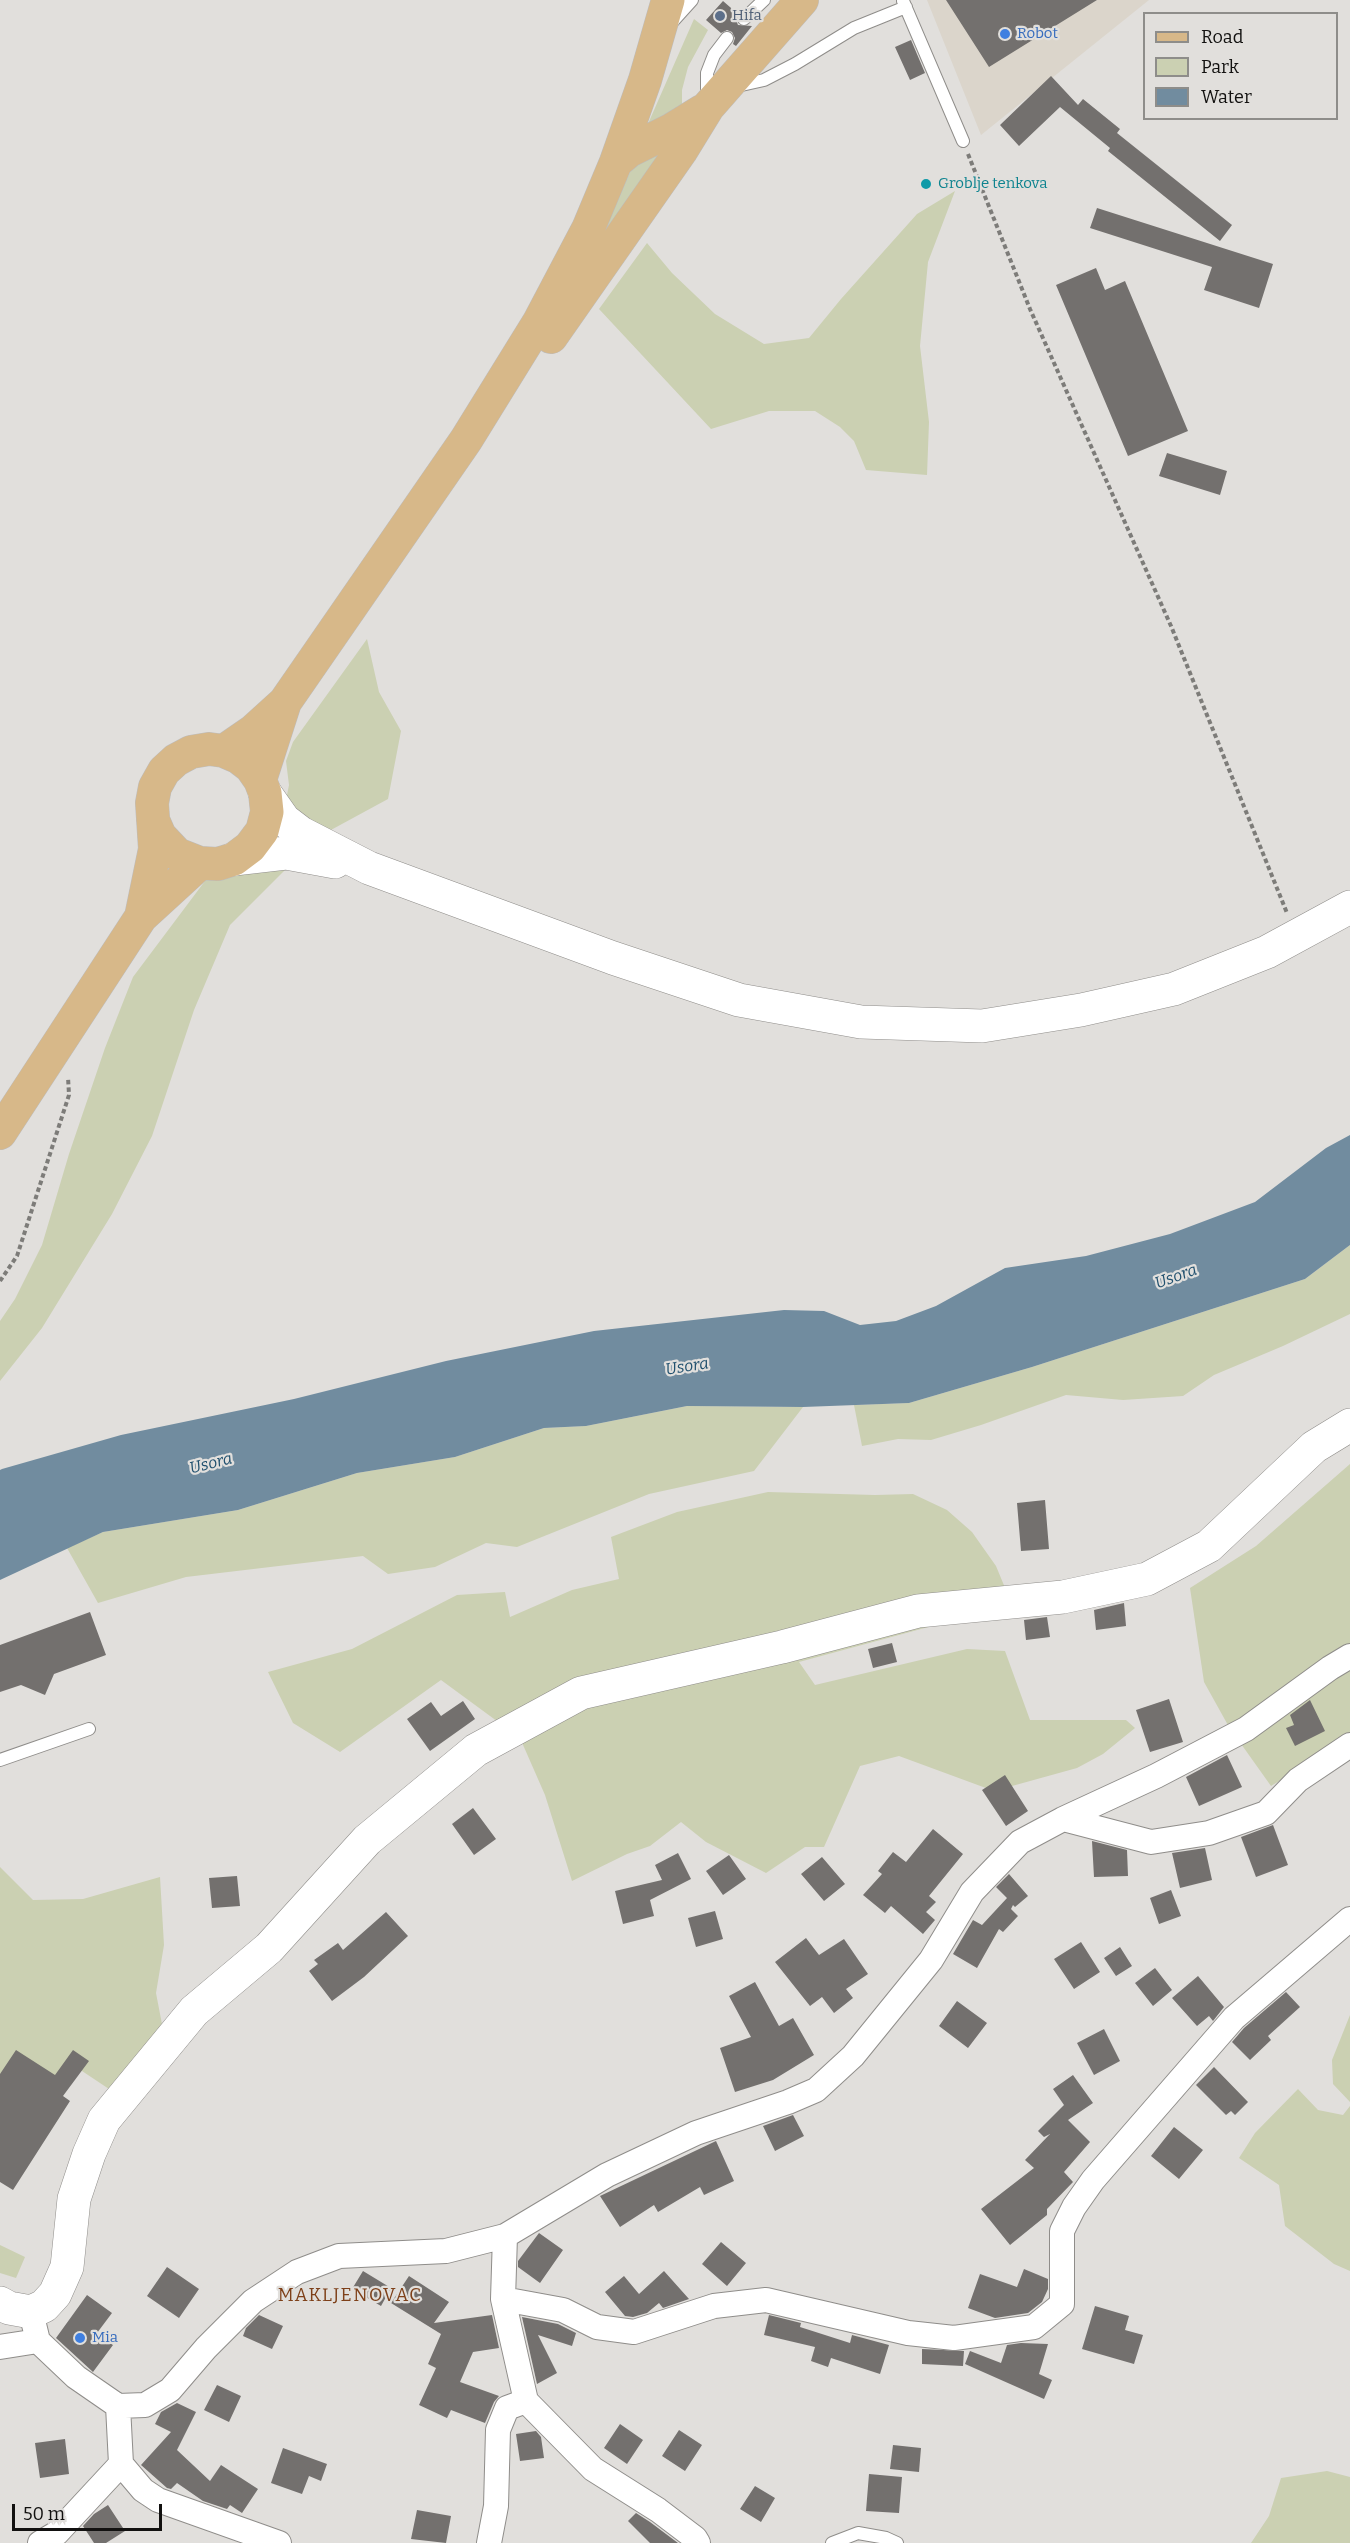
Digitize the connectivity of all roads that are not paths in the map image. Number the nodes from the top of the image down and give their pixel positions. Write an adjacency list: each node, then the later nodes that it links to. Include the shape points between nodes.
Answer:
1 (668, 0): 7 (main road)
2 (692, 0): 7 (lane)
3 (764, 0): 6 (lane)
4 (802, 0): 9 (main road)
5 (904, 3): 9 (lane, via 764,80); 10 (lane)
6 (744, 19)
7 (658, 38): 11 (main road)
8 (727, 38): 9 (lane, via 707,73)
9 (716, 98): 11 (main road); 12 (main road, via 566,318)
10 (963, 141)
11 (616, 162): 12 (main road, via 567,272)
12 (491, 402): 13 (main road)
13 (285, 702): 14 (main road); 15 (main road)
14 (224, 751): 15 (main road, via 251,767); 16 (main road, via 191,752 164,771 155,787)
15 (263, 786): 17 (main road, via 267,812 262,831); 19 (street, via 284,820)
16 (153, 820): 18 (main road, via 167,846); 21 (main road, via 155,849)
17 (234, 859): 18 (main road, via 218,864); 19 (street, via 286,853)
18 (200, 863): 21 (main road)
19 (369, 868): 20 (street, via 739,1000 861,1022 982,1026 1081,1010 1174,988 1267,952)
20 (1350, 907)
21 (141, 917): 22 (main road)
22 (0, 1133)
23 (1350, 1425): 33 (street, via 1314,1447 1209,1546 1147,1579 1063,1597 918,1611 581,1693 476,1750 367,1840 269,1948 194,2011 104,2120 74,2199 67,2267 56,2294 44,2306)
24 (1350, 1656): 28 (street, via 1246,1729)
25 (89, 1729): 27 (lane)
26 (1350, 1745): 28 (street, via 1298,1780 1266,1813 1209,1833 1151,1842)
27 (0, 1760)
28 (1063, 1820): 30 (street, via 1020,1842 972,1892 932,1960 853,2056 816,2090 696,2133 607,2175)
29 (1350, 1919): 31 (street, via 1234,2018 1093,2180 1062,2231 1062,2304 1034,2327 954,2338 908,2333 766,2300 714,2306 634,2332 597,2327 563,2310)
30 (505, 2236): 31 (street); 36 (street, via 447,2250 339,2256 297,2272 253,2301 170,2390 145,2406)
31 (502, 2299): 35 (street)
32 (0, 2303): 33 (street)
33 (35, 2326): 34 (street); 36 (street, via 76,2377)
34 (0, 2347)
35 (526, 2401): 40 (street, via 507,2408 498,2430 496,2506); 41 (street, via 593,2469 658,2510)
36 (118, 2406): 37 (street)
37 (121, 2464): 38 (street, via 57,2534); 39 (street, via 143,2490 158,2500)
38 (40, 2543)
39 (279, 2543)
40 (489, 2543)
41 (698, 2543)
42 (832, 2543): 43 (lane, via 858,2533)
43 (897, 2543)

